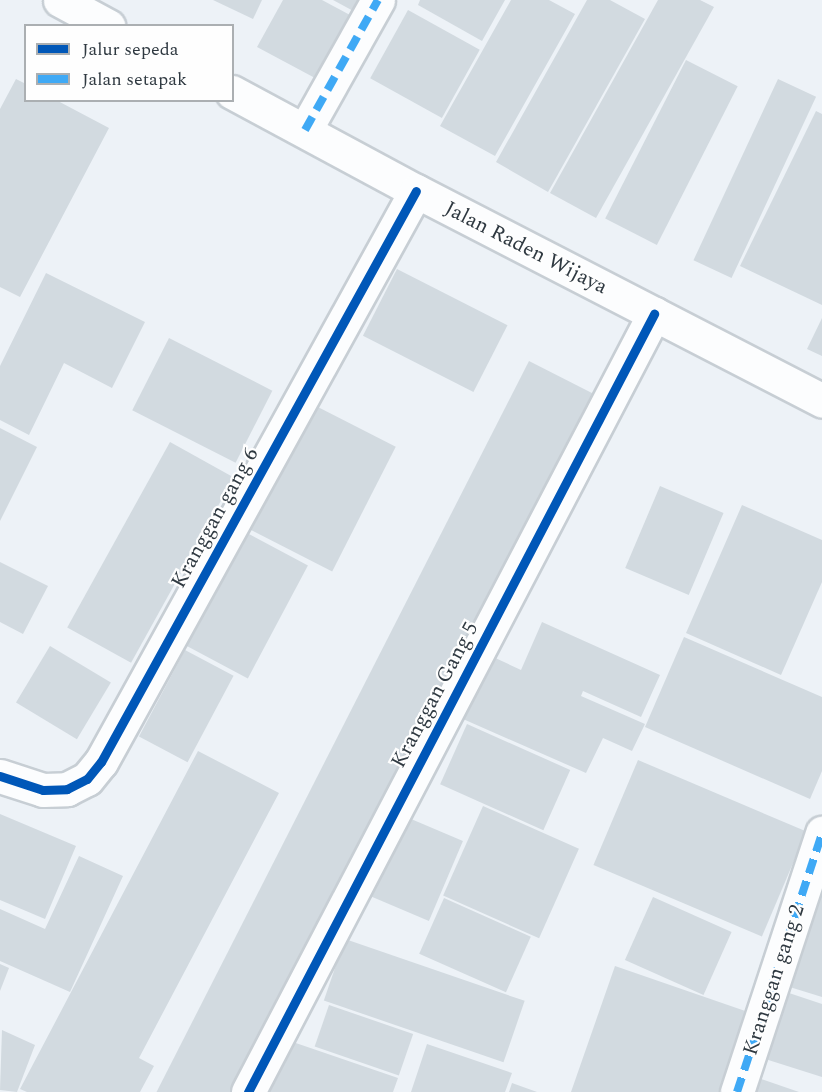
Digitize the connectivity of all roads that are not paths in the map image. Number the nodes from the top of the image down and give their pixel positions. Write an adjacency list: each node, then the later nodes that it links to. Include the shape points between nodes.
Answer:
1 (60, 0): 3 (street)
2 (378, 0): 5 (street)
3 (104, 24)
4 (234, 93): 5 (street, Jalan Raden Wijaya)
5 (305, 130): 6 (street, Jalan Raden Wijaya)
6 (416, 191): 7 (street, Jalan Raden Wijaya); 9 (street, Kranggan gang 6, via 101,762 87,779 67,789 43,790)
7 (654, 314): 8 (street, Jalan Raden Wijaya); 11 (street, Kranggan Gang 5)
8 (822, 401)
9 (0, 776)
10 (822, 833): 12 (street, Kranggan gang 2)
11 (248, 1092)
12 (737, 1092)

